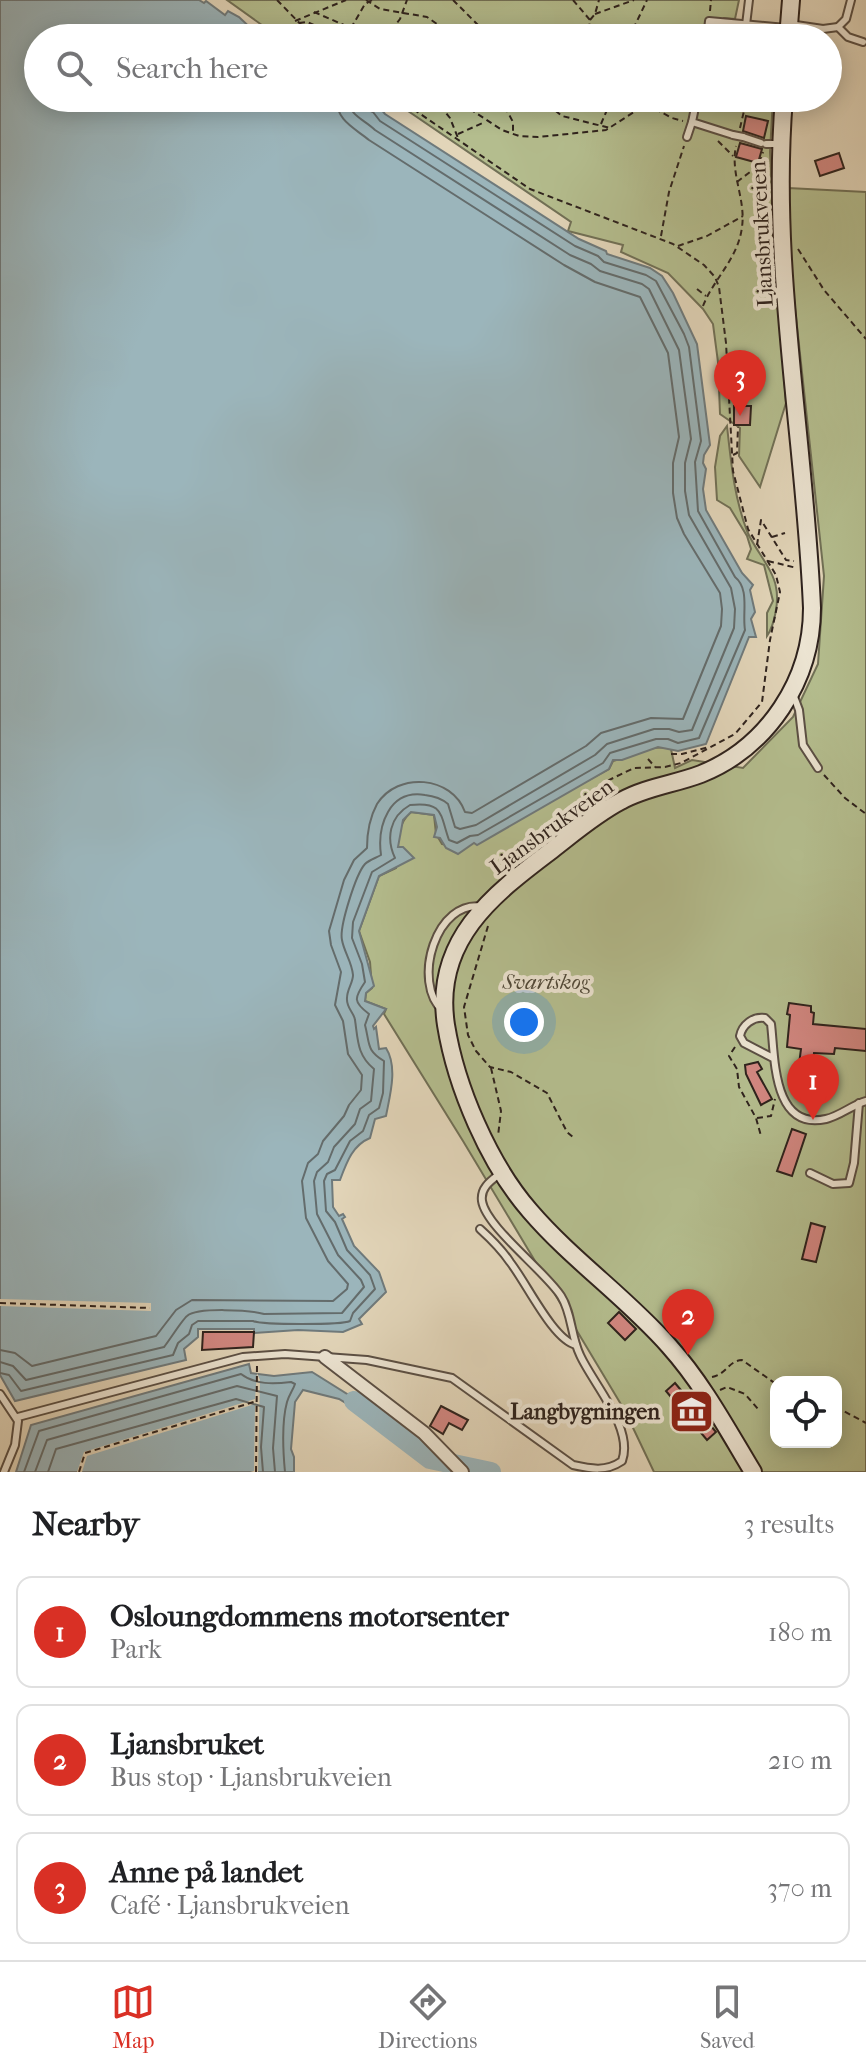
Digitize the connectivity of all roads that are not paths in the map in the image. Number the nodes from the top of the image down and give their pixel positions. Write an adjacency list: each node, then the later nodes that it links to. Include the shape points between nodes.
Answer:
1 (749, 0): 6 (lane)
2 (791, 0): 7 (main road)
3 (851, 0): 8 (lane)
4 (709, 24): 5 (lane)
5 (737, 24)
6 (746, 24)
7 (789, 24)
8 (841, 24)
9 (842, 31): 10 (lane)
10 (863, 42)
11 (694, 112): 13 (lane)
12 (779, 112): 15 (main road, Ljansbrukveien)
13 (692, 122): 14 (lane); 15 (lane, bridge)
14 (687, 137)
15 (769, 144): 16 (main road, Ljansbrukveien, via 812,608 811,635)
16 (792, 690): 17 (lane, via 803,745); 20 (main road, Ljansbrukveien, via 764,732 742,751 702,773 608,808 520,874 487,913 468,926 447,977 445,1012 464,1088)
17 (818, 768)
18 (773, 1058): 18 (lane, via 769,1020 759,1017 741,1029 740,1036); 19 (lane, via 781,1091 799,1116 833,1118)
19 (862, 1102): 21 (lane, via 849,1183 833,1184)
20 (500, 1168): 23 (lane, via 485,1186 484,1207 562,1297); 29 (main road, Ljansbrukveien, via 530,1212 657,1333 704,1392)
21 (810, 1173)
22 (480, 1229): 23 (lane, via 509,1259 554,1328)
23 (576, 1345): 24 (lane, via 626,1441 622,1461 613,1468 573,1465 452,1378 379,1361)
24 (325, 1357): 26 (lane, via 243,1357); 27 (street, via 442,1449)
25 (0, 1394): 26 (lane)
26 (18, 1417): 28 (lane)
27 (460, 1471)
28 (4, 1472)
29 (753, 1472)

